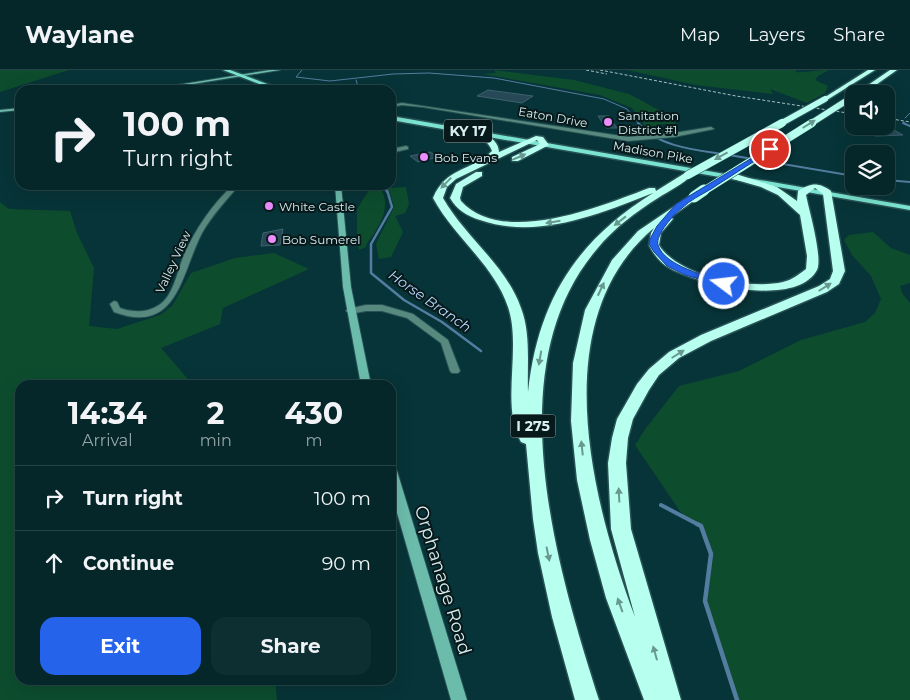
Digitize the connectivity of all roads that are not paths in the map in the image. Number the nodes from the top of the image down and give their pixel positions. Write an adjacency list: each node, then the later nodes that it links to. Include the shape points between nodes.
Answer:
1 (225, 70): 5 (main road)
2 (278, 70): 5 (main road)
3 (872, 70): 26 (highway, I 275, one-way to 26, bridge)
4 (894, 70): 9 (highway)
5 (238, 76): 6 (main road); 7 (main road); 8 (main road)
6 (180, 85)
7 (254, 85)
8 (265, 85)
9 (872, 85)
10 (845, 102): 28 (highway, one-way to 10, bridge)
11 (396, 106): 17 (street, Eaton Drive, via 416,105 618,138 642,139)
12 (15, 110): 13 (main road)
13 (0, 111)
14 (396, 115): 18 (main road, Madison Pike / KY 17)
15 (396, 119): 16 (main road, Madison Pike / KY 17)
16 (458, 129): 18 (main road, Madison Pike / KY 17); 21 (highway, via 493,143 496,150)
17 (711, 129)
18 (538, 141): 21 (highway); 22 (main road, Madison Pike / KY 17); 23 (main road, Madison Pike / KY 17); 26 (highway, one-way to 18, via 579,217 533,224 490,221 458,204 456,192 460,186 474,176 505,163)
19 (406, 148): 20 (street)
20 (396, 150)
21 (485, 162): 36 (highway, one-way to 36, via 447,181 438,198 497,276 516,310 521,353 520,399)
22 (736, 177): 23 (main road, Madison Pike / KY 17); 30 (highway, via 784,194 796,202)
23 (817, 189): 27 (main road, Madison Pike / KY 17); 29 (main road, Madison Pike / KY 17); 30 (highway, via 801,193); 40 (highway, one-way to 23, via 621,529 617,463 625,419 654,372 674,355 835,281 838,271)
24 (231, 190): 31 (street, Valley View, via 209,213 168,301 150,312 136,314 117,310)
25 (338, 190): 32 (main road)
26 (655, 192): 36 (highway, I 275, one-way to 36, via 591,248 575,269 549,325 536,384 533,428)
27 (910, 203)
28 (679, 206): 30 (highway, via 659,228 654,239 662,257 688,273 745,287 789,285 812,270); 39 (highway, one-way to 28, via 618,599 595,520 582,450 579,376 590,315 605,280 633,242 655,221)
29 (910, 208)
30 (804, 215)
31 (114, 304)
32 (350, 311): 33 (street, via 382,308 410,316 445,342); 34 (main road)
33 (455, 371)
34 (365, 380)
35 (396, 488): 37 (main road, Orphanage Road)
36 (543, 530): 38 (highway, I 275, one-way to 38)
37 (459, 700)
38 (587, 700)
39 (656, 700)
40 (669, 700)

